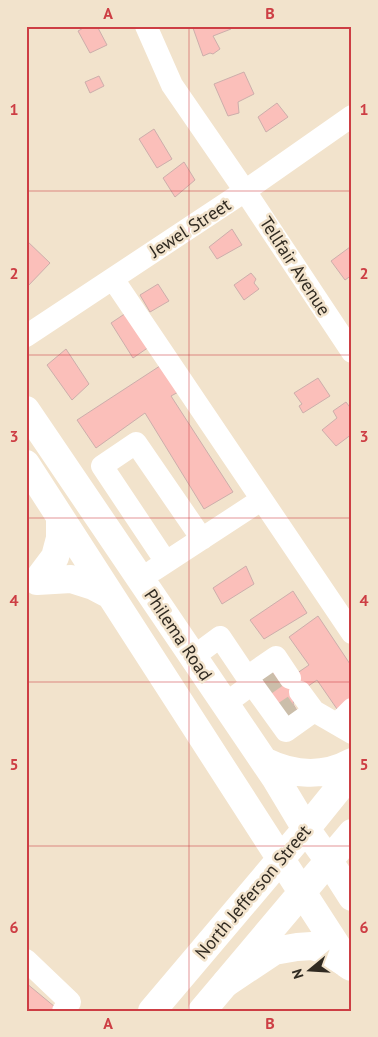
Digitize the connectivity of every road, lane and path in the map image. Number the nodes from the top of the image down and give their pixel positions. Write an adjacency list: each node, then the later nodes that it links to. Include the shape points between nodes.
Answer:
1 (146, 26): 3 (street, Tellfair Avenue, via 172,86)
2 (352, 116): 3 (street, Jewel Street)
3 (245, 191): 4 (street, Jewel Street); 6 (street, Tellfair Avenue)
4 (113, 279): 5 (street, Jewel Street); 11 (street)
5 (26, 336)
6 (352, 352)
7 (26, 410): 10 (main road, Philema Road)
8 (26, 464): 12 (main road, Philema Road)
9 (102, 466): 10 (street); 13 (street, via 136,443); 14 (street)
10 (76, 484): 15 (main road, Philema Road)
11 (262, 500): 13 (street); 18 (street)
12 (60, 518): 16 (main road, via 60,538 55,557); 17 (main road, Philema Road)
13 (202, 539): 14 (street)
14 (166, 562): 15 (street)
15 (140, 579): 19 (main road, Philema Road)
16 (32, 584): 17 (main road, via 70,579)
17 (110, 595): 28 (main road, Philema Road)
18 (352, 633)
19 (193, 657): 20 (street, via 220,637); 21 (main road, Philema Road)
20 (280, 692): 21 (street); 22 (street)
21 (225, 704): 23 (main road, Philema Road)
22 (347, 722)
23 (264, 761): 24 (main road, via 277,768 303,773 328,771); 26 (main road, Philema Road)
24 (352, 762)
25 (352, 772): 26 (main road, North Jefferson Street)
26 (306, 829): 28 (main road, North Jefferson Street); 29 (main road, Philema Road)
27 (352, 833): 29 (main road)
28 (280, 859): 30 (main road, Philema Road); 36 (main road, North Jefferson Street)
29 (329, 861): 30 (main road); 31 (main road, Philema Road)
30 (302, 892): 33 (main road, Philema Road); 34 (main road)
31 (352, 897)
32 (26, 960): 35 (street, via 70,1002)
33 (351, 968): 34 (main road, via 326,950 312,946 297,947 274,951)
34 (226, 983): 37 (main road)
35 (63, 1011)
36 (152, 1011)
37 (202, 1011)

